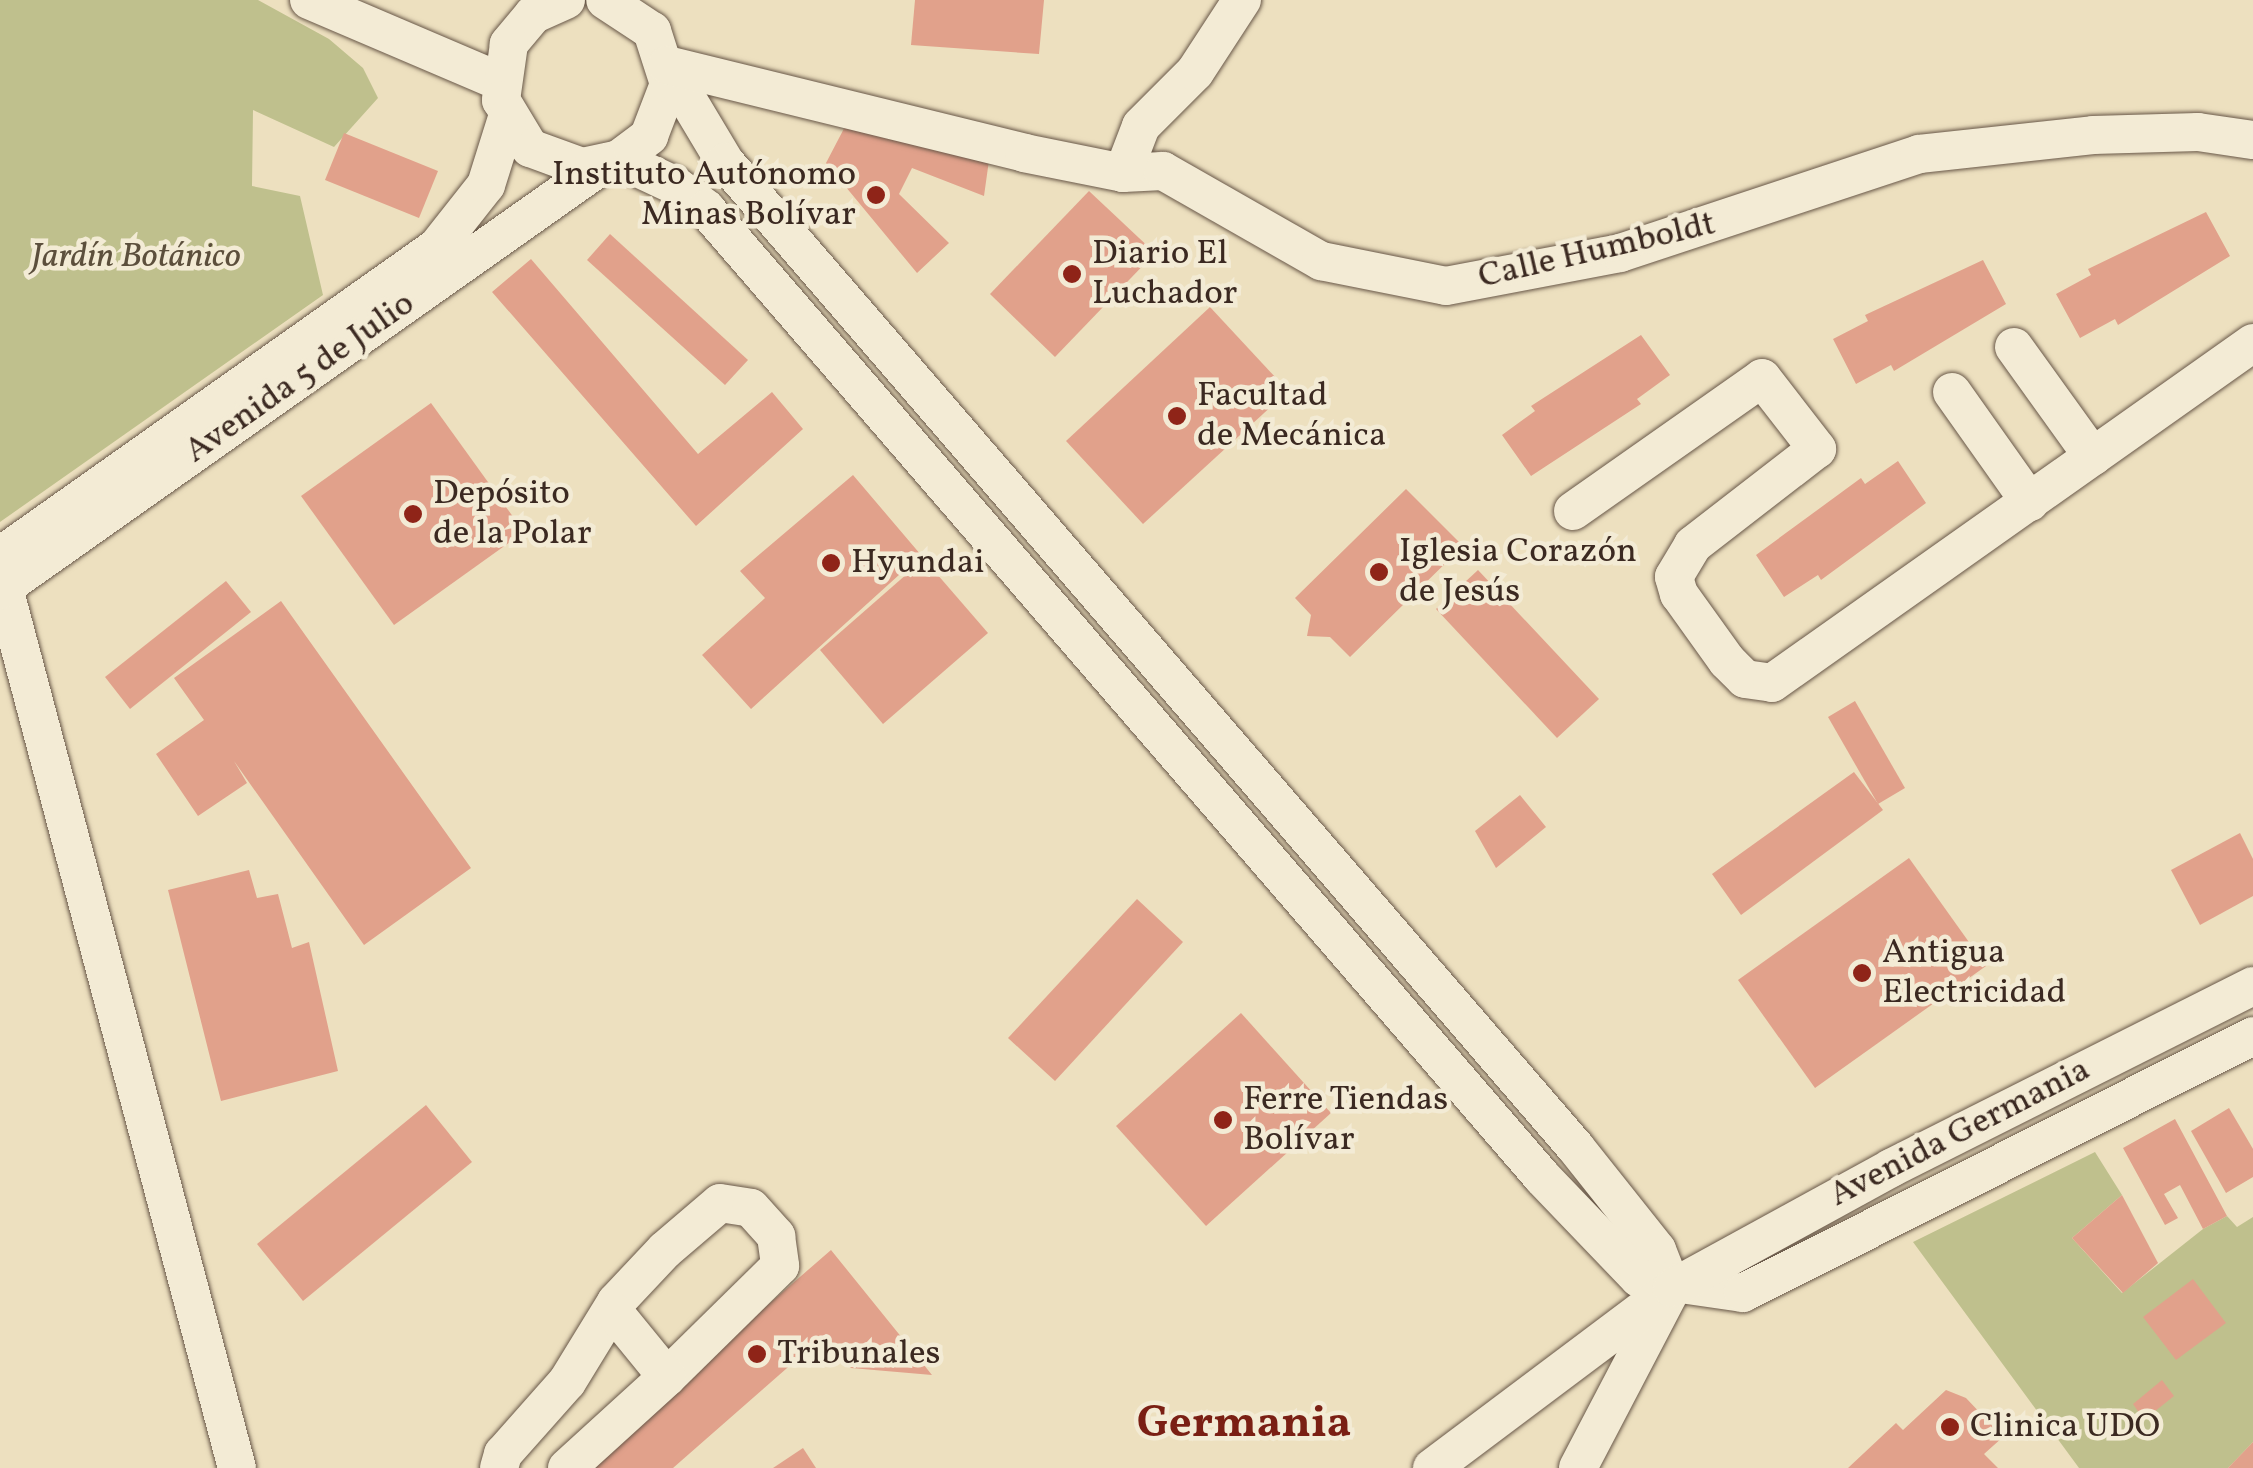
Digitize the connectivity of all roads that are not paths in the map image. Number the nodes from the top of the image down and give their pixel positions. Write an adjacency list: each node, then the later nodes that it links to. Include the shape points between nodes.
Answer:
1 (309, 0): 7 (street)
2 (605, 0): 5 (street)
3 (1242, 0): 10 (street, via 1195,72 1141,126)
4 (542, 5): 7 (street, Avenida 5 de Julio, via 508,44)
5 (653, 15): 6 (street)
6 (667, 65): 9 (street, Avenida 5 de Julio, via 660,120); 10 (street, Calle Humboldt); 20 (street, via 725,162 1576,1148 1657,1250)
7 (503, 100): 9 (street, Avenida Germania, via 546,159); 17 (street, Avenida 5 de Julio, via 486,185 437,247)
8 (2253, 140): 10 (street, Calle Humboldt, via 2198,132 2093,134 1919,154 1620,253 1446,286 1320,261 1163,170)
9 (610, 162): 17 (street, Avenida 5 de Julio); 20 (street, Avenida Germania, via 662,178 706,209 1542,1177 1630,1272)
10 (1123, 173)
11 (2253, 343): 14 (street)
12 (2014, 347): 14 (street)
13 (1952, 392): 15 (street)
14 (2093, 457): 15 (street)
15 (2030, 502): 16 (street, via 1784,680 1763,684 1727,661 1674,577 1692,545 1817,449 1762,378)
16 (1572, 510)
17 (1, 578): 23 (street)
18 (2253, 986): 20 (street, Avenida Germania, via 1943,1141)
19 (2253, 1036): 20 (street, Avenida Germania, via 1770,1282 1744,1293)
20 (1672, 1288): 26 (street, Avenida Germania); 27 (street)
21 (614, 1312): 22 (street); 22 (street, via 665,1250 720,1203 751,1208 764,1219 782,1253 780,1266); 24 (street, via 567,1382 503,1454)
22 (668, 1377): 25 (street)
23 (237, 1468)
24 (500, 1468)
25 (567, 1468)
26 (1432, 1468)
27 (1578, 1468)

